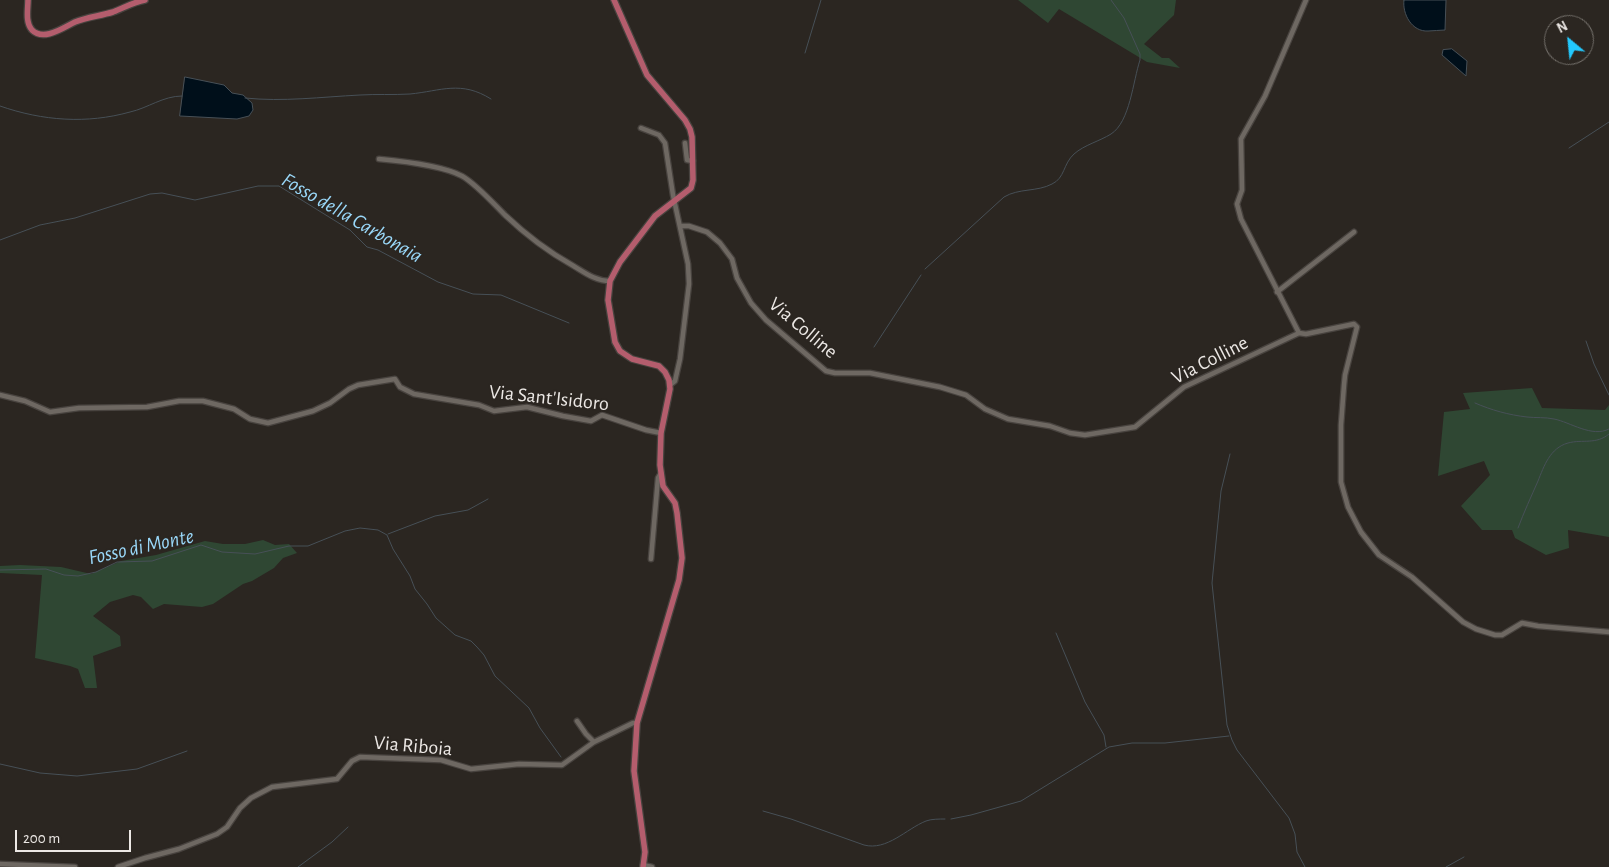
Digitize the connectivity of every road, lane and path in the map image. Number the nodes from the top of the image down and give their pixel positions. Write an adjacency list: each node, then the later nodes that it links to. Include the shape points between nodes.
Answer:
1 (28, 0): 2 (main road, via 30,26 35,32 45,34)
2 (145, 0)
3 (614, 0): 8 (main road, via 647,75 688,124)
4 (1306, 0): 13 (street, via 1265,96 1241,139 1242,190 1237,204 1241,219)
5 (640, 128): 9 (street, via 659,135 664,141)
6 (685, 143): 8 (street, via 687,160)
7 (379, 159): 12 (street, via 409,162 464,177 553,254 590,276)
8 (693, 161): 9 (main road, via 693,185)
9 (674, 200): 10 (street); 12 (main road, via 644,229)
10 (680, 226): 14 (street, Via Colline, via 707,232 720,243 732,259 737,278 751,303 824,370 870,373 940,387 966,395 985,409 1008,419 1070,433 1135,427 1184,387); 15 (street, via 689,284 680,359 675,381)
11 (1354, 232): 13 (street)
12 (610, 281): 15 (main road, via 609,308 618,348 632,359 659,366)
13 (1277, 292): 14 (street)
14 (1298, 333): 20 (street, via 1354,324 1357,327 1345,375 1341,482 1348,507 1361,532 1379,555 1412,577 1463,622 1488,634 1502,635 1529,623)
15 (670, 385): 17 (main road)
16 (0, 395): 17 (street, Via Sant'Isidoro, via 50,412 79,408 148,407 189,400 222,405 250,420 268,423 313,411 358,385 395,379 414,394 479,405 494,411 527,407 591,421 602,415)
17 (661, 433): 18 (main road)
18 (661, 473): 19 (street, via 653,524); 22 (main road, via 663,486 676,508 682,566)
19 (652, 559)
20 (1609, 632)
21 (577, 721): 23 (street)
22 (637, 723): 23 (street, Via Riboia); 25 (main road, via 634,770 645,845)
23 (594, 742): 27 (street, Via Riboia, via 562,765 519,764 471,769 441,760 360,757 337,778 285,784 262,791 240,808 227,827 217,834)
24 (0, 864): 26 (street)
25 (643, 866): 28 (street)
26 (75, 867)
27 (118, 867)
28 (652, 867)

